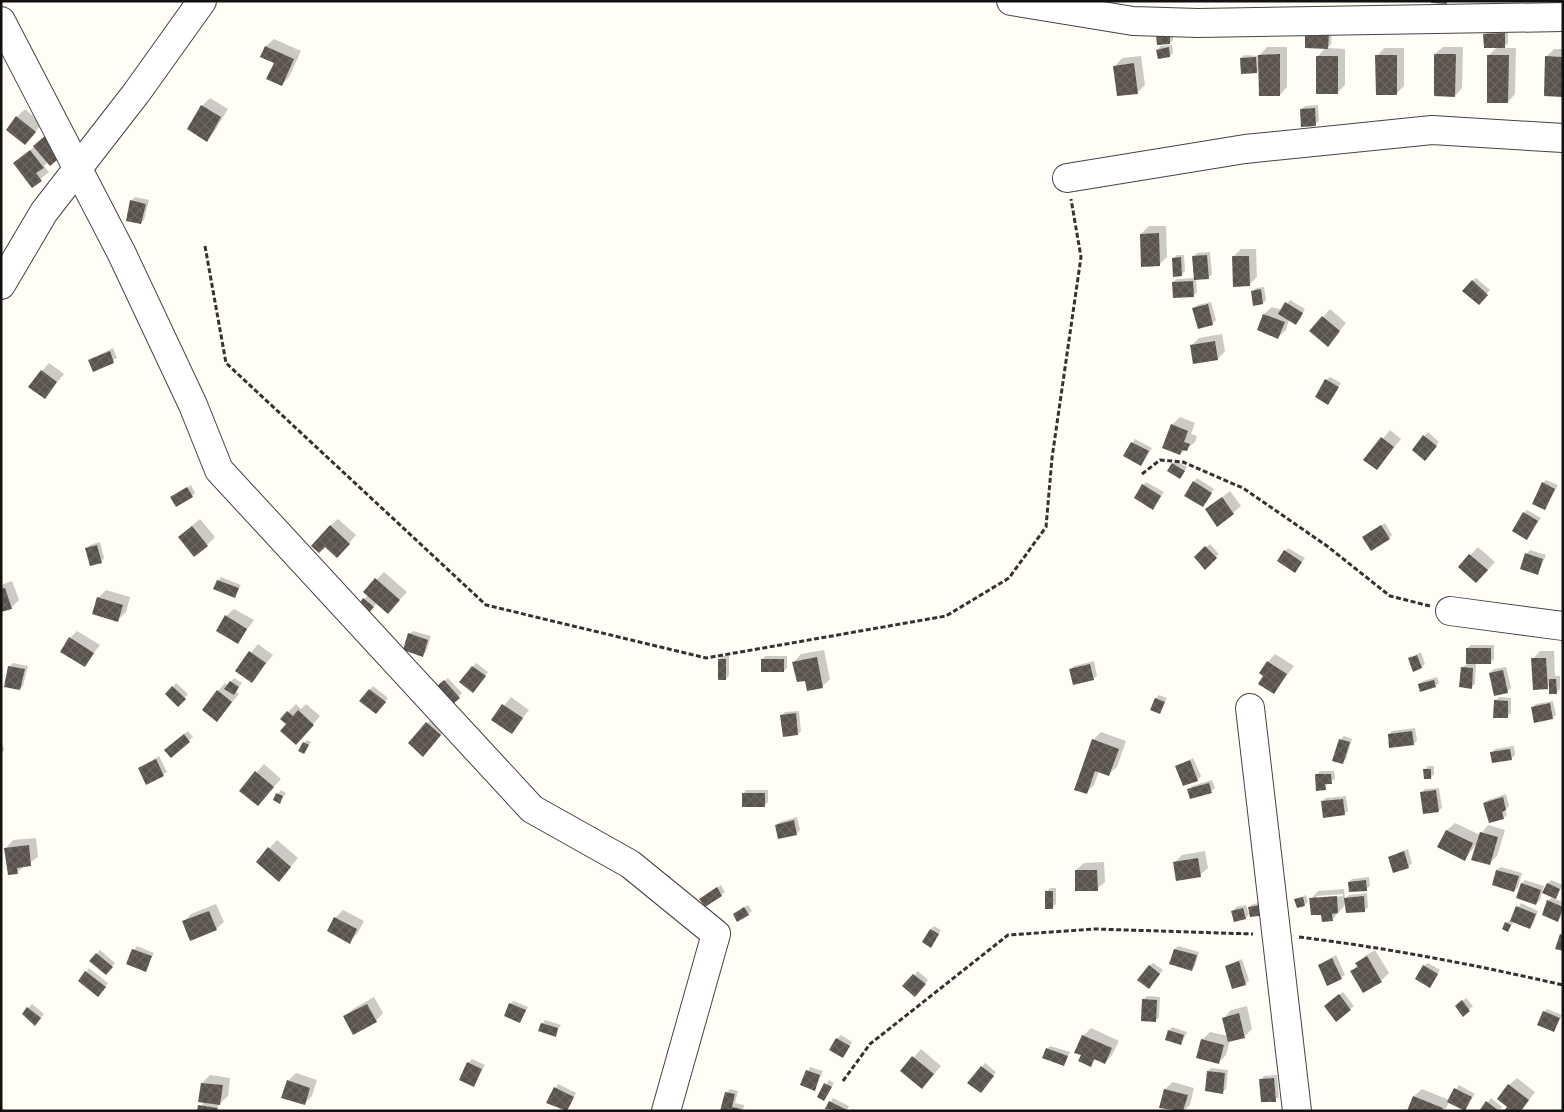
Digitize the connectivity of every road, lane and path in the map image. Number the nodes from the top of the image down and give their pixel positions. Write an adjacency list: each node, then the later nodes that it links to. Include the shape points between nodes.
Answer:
1 (202, 1): 6 (street, via 137,92)
2 (1011, 1): 3 (street, via 1133,21)
3 (1563, 17)
4 (1, 21): 6 (street)
5 (1563, 138): 7 (street, via 1432,130 1245,149)
6 (77, 167): 9 (street, via 44,212); 17 (street, via 194,405 219,470 532,809 630,864 716,934)
7 (1067, 178): 8 (path, via 1081,257 1052,458 1046,527 1009,578 946,616 706,658 486,605 226,363)
8 (205, 246)
9 (1, 285)
10 (1142, 474): 11 (path, via 1160,460 1182,462 1243,488 1327,546 1390,596)
11 (1450, 611): 12 (street)
12 (1563, 626)
13 (1250, 708): 14 (street)
14 (1275, 934): 15 (path, via 1364,945); 16 (path, via 1094,928 1008,935 870,1044); 18 (street)
15 (1563, 985)
16 (843, 1081)
17 (666, 1111)
18 (1297, 1111)

